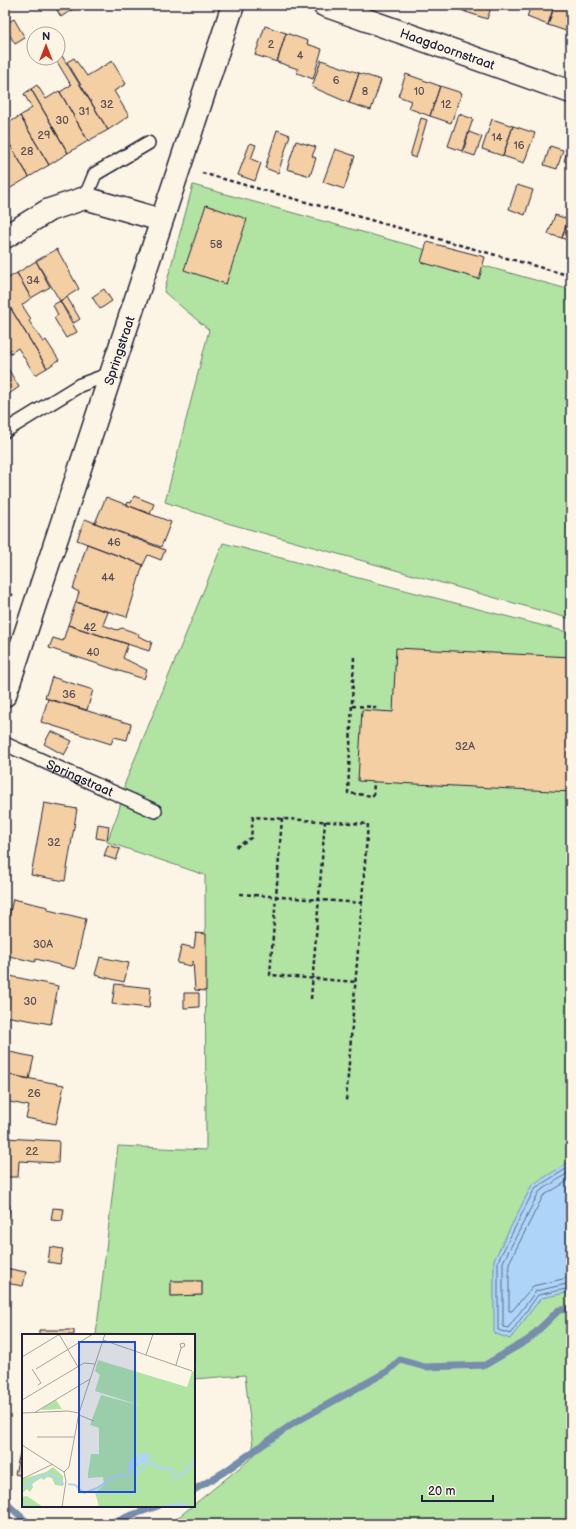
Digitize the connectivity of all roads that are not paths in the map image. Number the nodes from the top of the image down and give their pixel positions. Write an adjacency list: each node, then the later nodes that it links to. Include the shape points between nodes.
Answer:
1 (233, 5): 6 (street, Springstraat)
2 (324, 5): 3 (street, Haagdoornstraat)
3 (571, 92)
4 (148, 142): 5 (lane, via 95,174)
5 (85, 198): 6 (street); 7 (street, via 49,210)
6 (161, 220): 8 (street, Springstraat)
7 (5, 237)
8 (110, 374): 9 (lane, via 80,385); 10 (street, Springstraat)
9 (5, 431)
10 (5, 695)
11 (5, 744): 12 (lane, Springstraat)
12 (155, 811)

